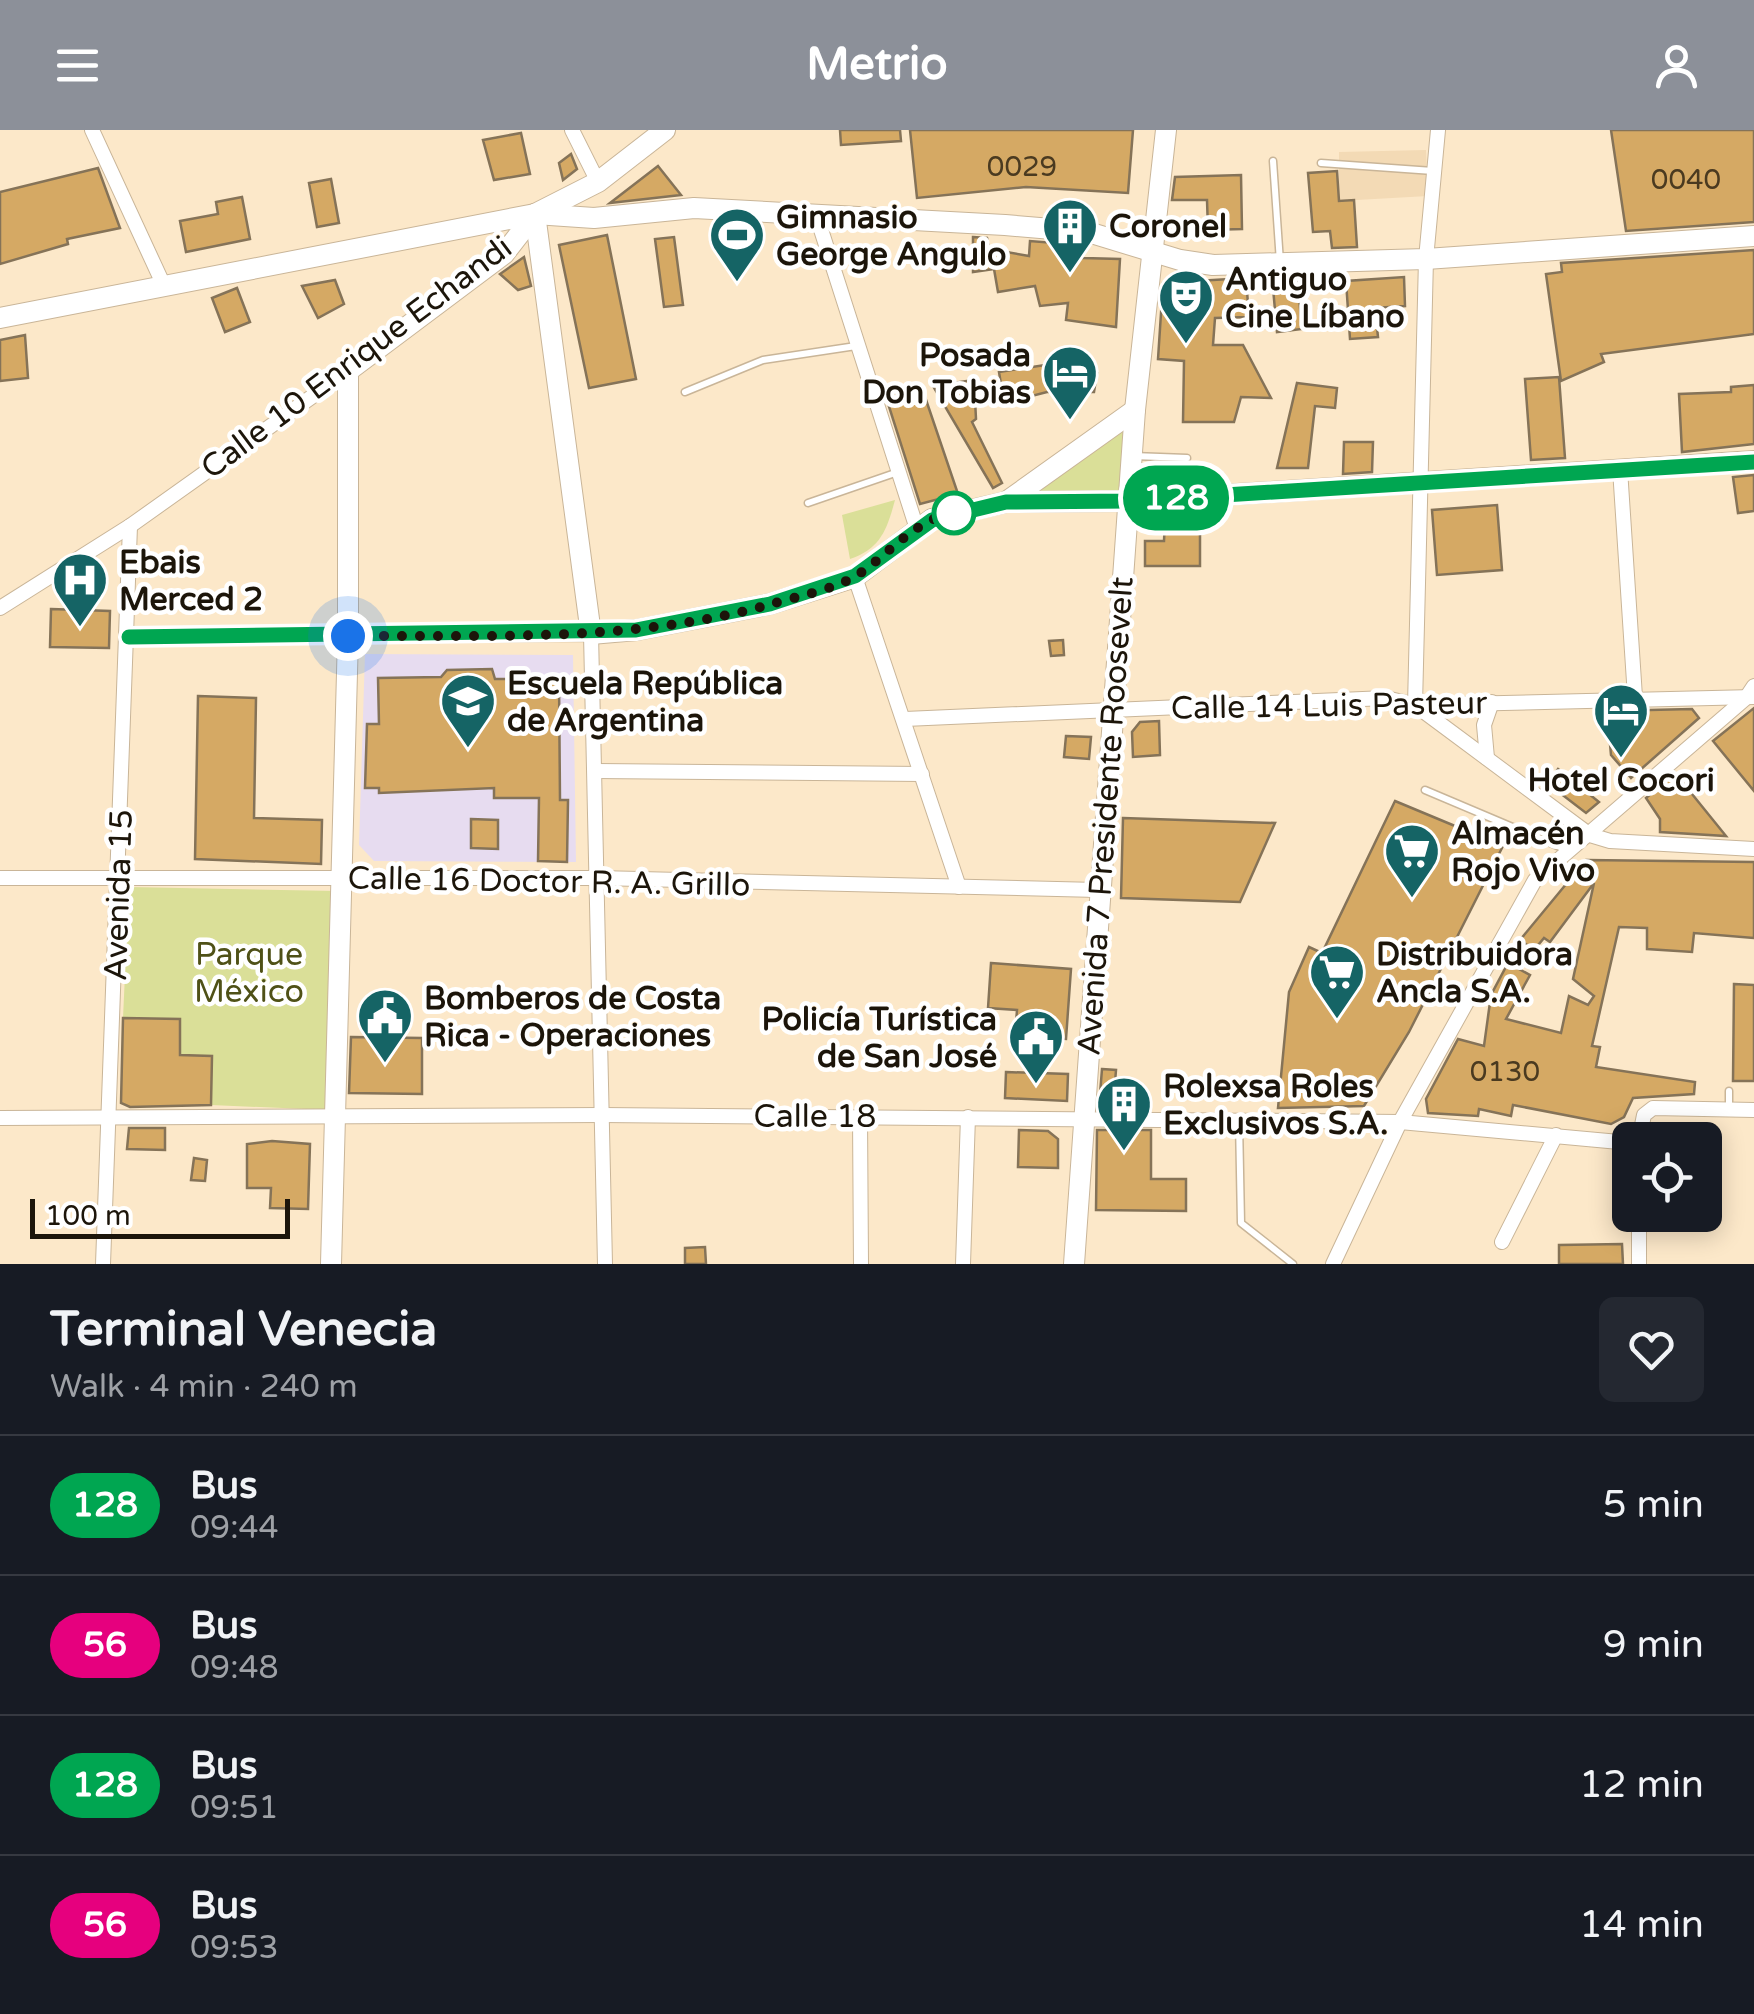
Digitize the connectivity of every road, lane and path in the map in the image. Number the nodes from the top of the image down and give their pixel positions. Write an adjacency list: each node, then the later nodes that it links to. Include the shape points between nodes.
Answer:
1 (92, 130): 16 (street)
2 (572, 130): 9 (street)
3 (665, 130): 9 (street)
4 (1166, 130): 13 (street, Avenida 7 Presidente Roosevelt)
5 (1438, 130): 8 (street)
6 (1273, 161): 15 (lane)
7 (1321, 163): 8 (lane)
8 (1434, 172): 14 (street)
9 (598, 182): 10 (street)
10 (534, 214): 11 (street, Calle 10 Enrique Echandi, via 594,218 694,208); 16 (street); 19 (street, Calle 10 Enrique Echandi, via 504,254); 35 (street)
11 (816, 214): 13 (street, Calle 10 Enrique Echandi, via 1088,232); 18 (street)
12 (1754, 236): 14 (street, Calle 10 Enrique Echandi)
13 (1156, 252): 15 (street, Calle 10 Enrique Echandi, via 1200,264); 21 (street, Avenida 7 Presidente Roosevelt)
14 (1426, 259): 15 (street, Calle 10 Enrique Echandi); 27 (street)
15 (1280, 263)
16 (165, 288): 17 (street)
17 (0, 318)
18 (858, 346): 20 (lane, via 763,360); 26 (street)
19 (348, 371): 31 (street, Calle 10 Enrique Echandi); 36 (street)
20 (685, 392)
21 (1135, 410): 22 (street, Avenida 7 Presidente Roosevelt); 29 (street)
22 (1132, 456): 23 (lane); 28 (street, Avenida 7 Presidente Roosevelt)
23 (1186, 458)
24 (1754, 462): 25 (street)
25 (1620, 470): 27 (street); 39 (street)
26 (899, 472): 30 (lane); 32 (street)
27 (1421, 484): 28 (street); 41 (street)
28 (1129, 501): 29 (street); 42 (street, Avenida 7 Presidente Roosevelt)
29 (1006, 502): 32 (street, via 948,514)
30 (808, 503)
31 (130, 526): 34 (street, Calle 10 Enrique Echandi); 37 (street, Avenida 15)
32 (917, 529): 33 (street)
33 (855, 576): 35 (street, via 756,608); 43 (street)
34 (0, 608)
35 (591, 634): 36 (street); 45 (street)
36 (348, 636): 37 (street); 54 (street)
37 (129, 637): 51 (street, Avenida 15)
38 (1751, 694): 39 (street, Calle 14 Luis Pasteur); 48 (street)
39 (1635, 697): 40 (street, Calle 14 Luis Pasteur)
40 (1492, 702): 41 (street, Calle 14 Luis Pasteur); 44 (street, via 1484,725)
41 (1414, 705): 42 (street, Calle 14 Luis Pasteur, via 1386,698); 44 (street)
42 (1112, 710): 43 (street, Calle 14 Luis Pasteur); 56 (street, Avenida 7 Presidente Roosevelt)
43 (905, 719): 46 (street)
44 (1487, 758): 48 (street)
45 (596, 772): 46 (street); 53 (street)
46 (922, 774): 55 (street)
47 (1426, 790): 50 (lane)
48 (1590, 834): 49 (street, via 1610,841); 50 (street)
49 (1754, 849)
50 (1568, 851): 68 (street, via 1520,901)
51 (119, 875): 52 (street, Calle 16 Doctor R. A. Grillo); 54 (street, Calle 16 Doctor R. A. Grillo); 65 (street, Avenida 15)
52 (0, 878)
53 (598, 878): 54 (street, Calle 16 Doctor R. A. Grillo); 55 (street, Calle 16 Doctor R. A. Grillo); 60 (street)
54 (342, 879): 66 (street)
55 (958, 887): 56 (street, Calle 16 Doctor R. A. Grillo)
56 (1098, 890): 64 (street, Avenida 7 Presidente Roosevelt)
57 (1729, 1090): 58 (lane)
58 (1729, 1109): 59 (street); 69 (street, via 1653,1108)
59 (1754, 1110)
60 (602, 1115): 61 (street, Calle 18); 66 (street, Calle 18); 76 (street)
61 (860, 1116): 62 (street, Calle 18); 77 (street)
62 (968, 1117): 64 (street, Calle 18); 78 (street)
63 (0, 1118): 65 (street, Calle 18)
64 (1082, 1118): 67 (street, Calle 18); 79 (street, Avenida 7 Presidente Roosevelt)
65 (110, 1119): 66 (street, Calle 18); 74 (street, Avenida 15)
66 (336, 1119): 75 (street)
67 (1239, 1120): 68 (street, Calle 18); 80 (lane, via 1241,1223)
68 (1400, 1122): 70 (street, Calle 18); 81 (street)
69 (1643, 1122)
70 (1556, 1135): 71 (street, Calle 18); 73 (street)
71 (1612, 1141)
72 (1639, 1232): 82 (street)
73 (1502, 1242)
74 (102, 1264)
75 (331, 1264)
76 (605, 1264)
77 (861, 1264)
78 (963, 1264)
79 (1074, 1264)
80 (1293, 1264)
81 (1333, 1264)
82 (1639, 1264)

